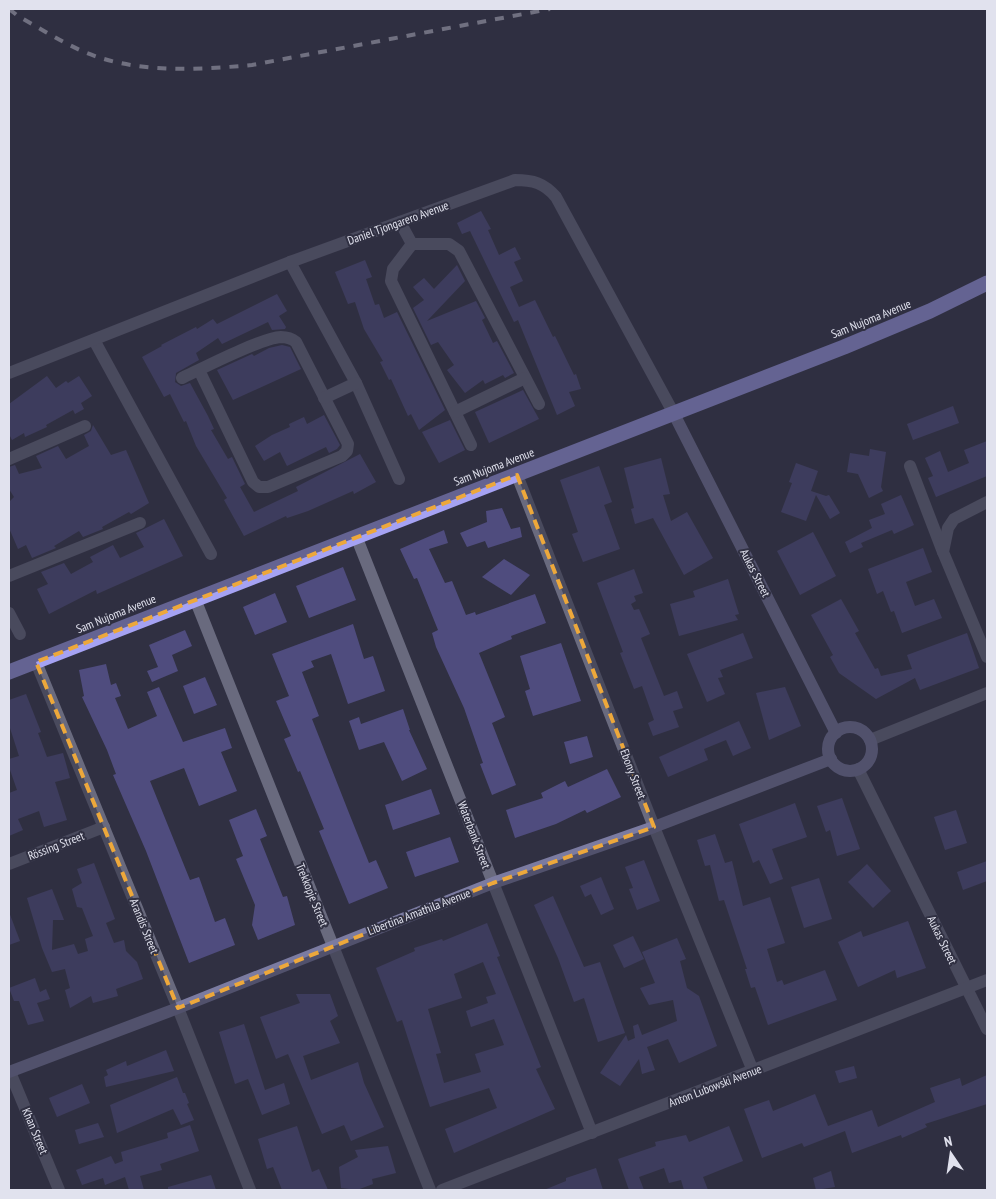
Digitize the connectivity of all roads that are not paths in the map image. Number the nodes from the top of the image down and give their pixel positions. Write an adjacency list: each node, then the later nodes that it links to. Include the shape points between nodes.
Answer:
1 (400, 222): 2 (street); 3 (street, Daniel Tjongarero Avenue); 14 (street, Daniel Tjongarero Avenue, via 515,180 532,180 546,186 556,197)
2 (412, 244): 9 (street, via 449,244 459,251); 13 (street, via 393,269 392,282)
3 (290, 262): 5 (street, Daniel Tjongarero Avenue); 10 (street)
4 (987, 283): 14 (highway, Sam Nujoma Avenue, via 844,347)
5 (94, 340): 7 (street, Daniel Tjongarero Avenue); 25 (street)
6 (199, 370): 8 (street); 11 (street, via 276,338 291,338); 11 (street, via 253,482 259,487 268,487 347,451 348,444)
7 (9, 373)
8 (182, 378)
9 (525, 378): 12 (street); 13 (street)
10 (356, 383): 11 (street); 20 (street)
11 (324, 398)
12 (539, 404)
13 (454, 412): 16 (street)
14 (673, 412): 19 (highway, Sam Nujoma Avenue); 34 (street, Aukas Street)
15 (85, 426): 17 (street)
16 (471, 445)
17 (9, 459)
18 (910, 466): 24 (street)
19 (517, 475): 23 (highway, Sam Nujoma Avenue); 39 (street, Ebony Street)
20 (399, 479)
21 (987, 502): 24 (street, via 954,519 948,528)
22 (140, 523): 26 (street)
23 (356, 536): 27 (highway, Sam Nujoma Avenue); 41 (street, Waterbank Street)
24 (943, 552): 30 (street)
25 (211, 554)
26 (9, 576)
27 (195, 599): 31 (highway, Sam Nujoma Avenue); 42 (street, Trekkopje Street)
28 (9, 613): 29 (street)
29 (20, 634)
30 (987, 657)
31 (36, 662): 32 (highway, Sam Nujoma Avenue); 38 (street, Arandis Street)
32 (9, 672)
33 (987, 693): 35 (street)
34 (836, 733): 35 (street, via 853,728); 36 (street, via 828,748)
35 (870, 740): 37 (street, via 872,754)
36 (831, 759): 37 (street, via 844,770); 39 (street, Libertina Amathila Avenue)
37 (858, 770): 44 (street, Aukas Street)
38 (104, 827): 40 (street, Rössing Street); 45 (street, Arandis Street)
39 (654, 827): 41 (street, Libertina Amathila Avenue); 47 (street, Ebony Street)
40 (9, 864)
41 (493, 883): 42 (street, Libertina Amathila Avenue); 49 (street, Waterbank Street)
42 (332, 946): 45 (street, Libertina Amathila Avenue); 52 (street, Trekkopje Street)
43 (987, 980): 44 (street, Anton Lubowski Avenue)
44 (966, 988): 46 (street, Aukas Street); 47 (street, Anton Lubowski Avenue)
45 (178, 1008): 48 (street, Libertina Amathila Avenue); 51 (street, Arandis Street)
46 (987, 1029)
47 (753, 1071): 49 (street, Anton Lubowski Avenue)
48 (9, 1072): 50 (street, Khan Street)
49 (592, 1133): 53 (street, Anton Lubowski Avenue)
50 (59, 1190)
51 (250, 1190)
52 (430, 1190)
53 (442, 1190)

